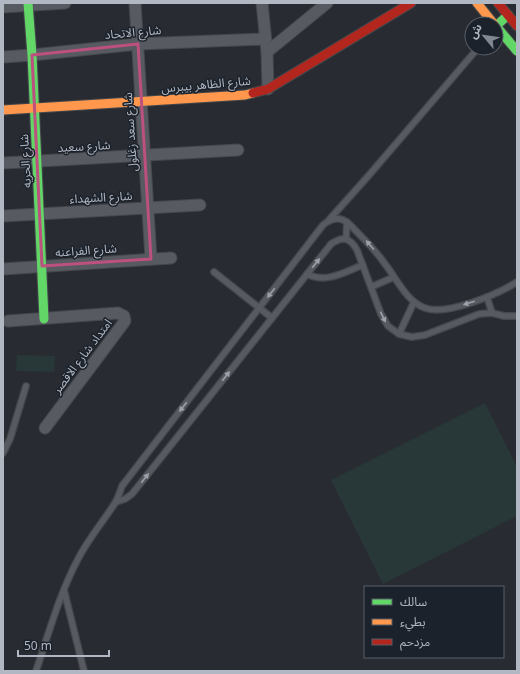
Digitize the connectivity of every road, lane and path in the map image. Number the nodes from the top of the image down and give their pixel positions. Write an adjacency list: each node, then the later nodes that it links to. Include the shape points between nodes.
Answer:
1 (65, 3): 7 (street)
2 (135, 3): 16 (street, شارع سعد زغلول)
3 (262, 3): 15 (street)
4 (327, 3): 18 (street)
5 (477, 3): 11 (street)
6 (498, 3): 10 (street)
7 (28, 4): 9 (street); 19 (street, شارع الحريه)
8 (407, 4): 22 (street, شارع الظاهر بيبرس)
9 (3, 7)
10 (508, 15): 12 (street); 13 (street)
11 (488, 16)
12 (504, 19)
13 (517, 26)
14 (504, 36): 17 (street)
15 (265, 39): 16 (street, شارع الاتحاد); 18 (street)
16 (138, 44): 19 (street, شارع الاتحاد); 23 (street, شارع سعد زغلول)
17 (517, 51)
18 (267, 52): 22 (street)
19 (32, 55): 21 (street, شارع الاتحاد); 24 (street, شارع الحريه)
20 (471, 56): 35 (lane)
21 (3, 57)
22 (268, 89): 23 (street, شارع الظاهر بيبرس, via 245,95)
23 (142, 102): 24 (street, شارع الظاهر بيبرس); 27 (street, شارع سعد زغلول)
24 (35, 108): 25 (street, شارع الظاهر بيبرس); 28 (street, شارع الحريه)
25 (3, 110)
26 (238, 150): 27 (street, شارع سعيد)
27 (145, 155): 28 (street, شارع سعيد); 31 (street, شارع سعد زغلول)
28 (37, 161): 29 (street, شارع سعيد); 32 (street, شارع الحريه)
29 (3, 163)
30 (200, 205): 31 (street, شارع الشهداء)
31 (148, 208): 32 (street, شارع الشهداء); 38 (street, شارع سعد زغلول)
32 (39, 214): 33 (street, شارع الشهداء); 40 (street, شارع الحريه)
33 (3, 216)
34 (347, 222): 35 (lane, via 339,219 330,220); 36 (lane); 44 (lane, one-way to 34, via 367,242)
35 (323, 225): 49 (lane, one-way to 49)
36 (346, 238): 39 (lane, via 353,242); 43 (lane, one-way to 36, via 331,244 338,239)
37 (171, 258): 38 (street, شارع الفراعنه)
38 (151, 259): 40 (street, شارع الفراعنه)
39 (363, 265): 43 (lane, via 328,278 321,279); 46 (lane)
40 (42, 266): 41 (street, شارع الفراعنه); 53 (street, شارع الحريه)
41 (3, 269)
42 (214, 272): 49 (lane)
43 (307, 274): 52 (lane)
44 (394, 277): 46 (lane); 48 (lane)
45 (517, 282): 47 (lane)
46 (371, 287): 55 (lane, one-way to 55, via 388,326)
47 (488, 297): 48 (lane, one-way to 48, via 440,310 426,309); 50 (lane)
48 (414, 302): 55 (lane)
49 (259, 308): 52 (lane); 59 (lane, one-way to 59, via 122,486)
50 (492, 313): 51 (lane); 55 (lane, via 479,314 425,335 412,337)
51 (517, 316)
52 (272, 318): 59 (lane, one-way to 52, via 132,494)
53 (44, 319): 54 (street, امتداد شارع الاقصر); 57 (street, امتداد شارع الاقصر, via 118,313 124,316 125,321)
54 (8, 321)
55 (399, 334)
56 (26, 386): 58 (lane, via 10,439)
57 (45, 428)
58 (3, 453)
59 (116, 502): 60 (lane, via 78,558)
60 (64, 589): 61 (lane); 62 (lane)
61 (36, 671)
62 (84, 671)

